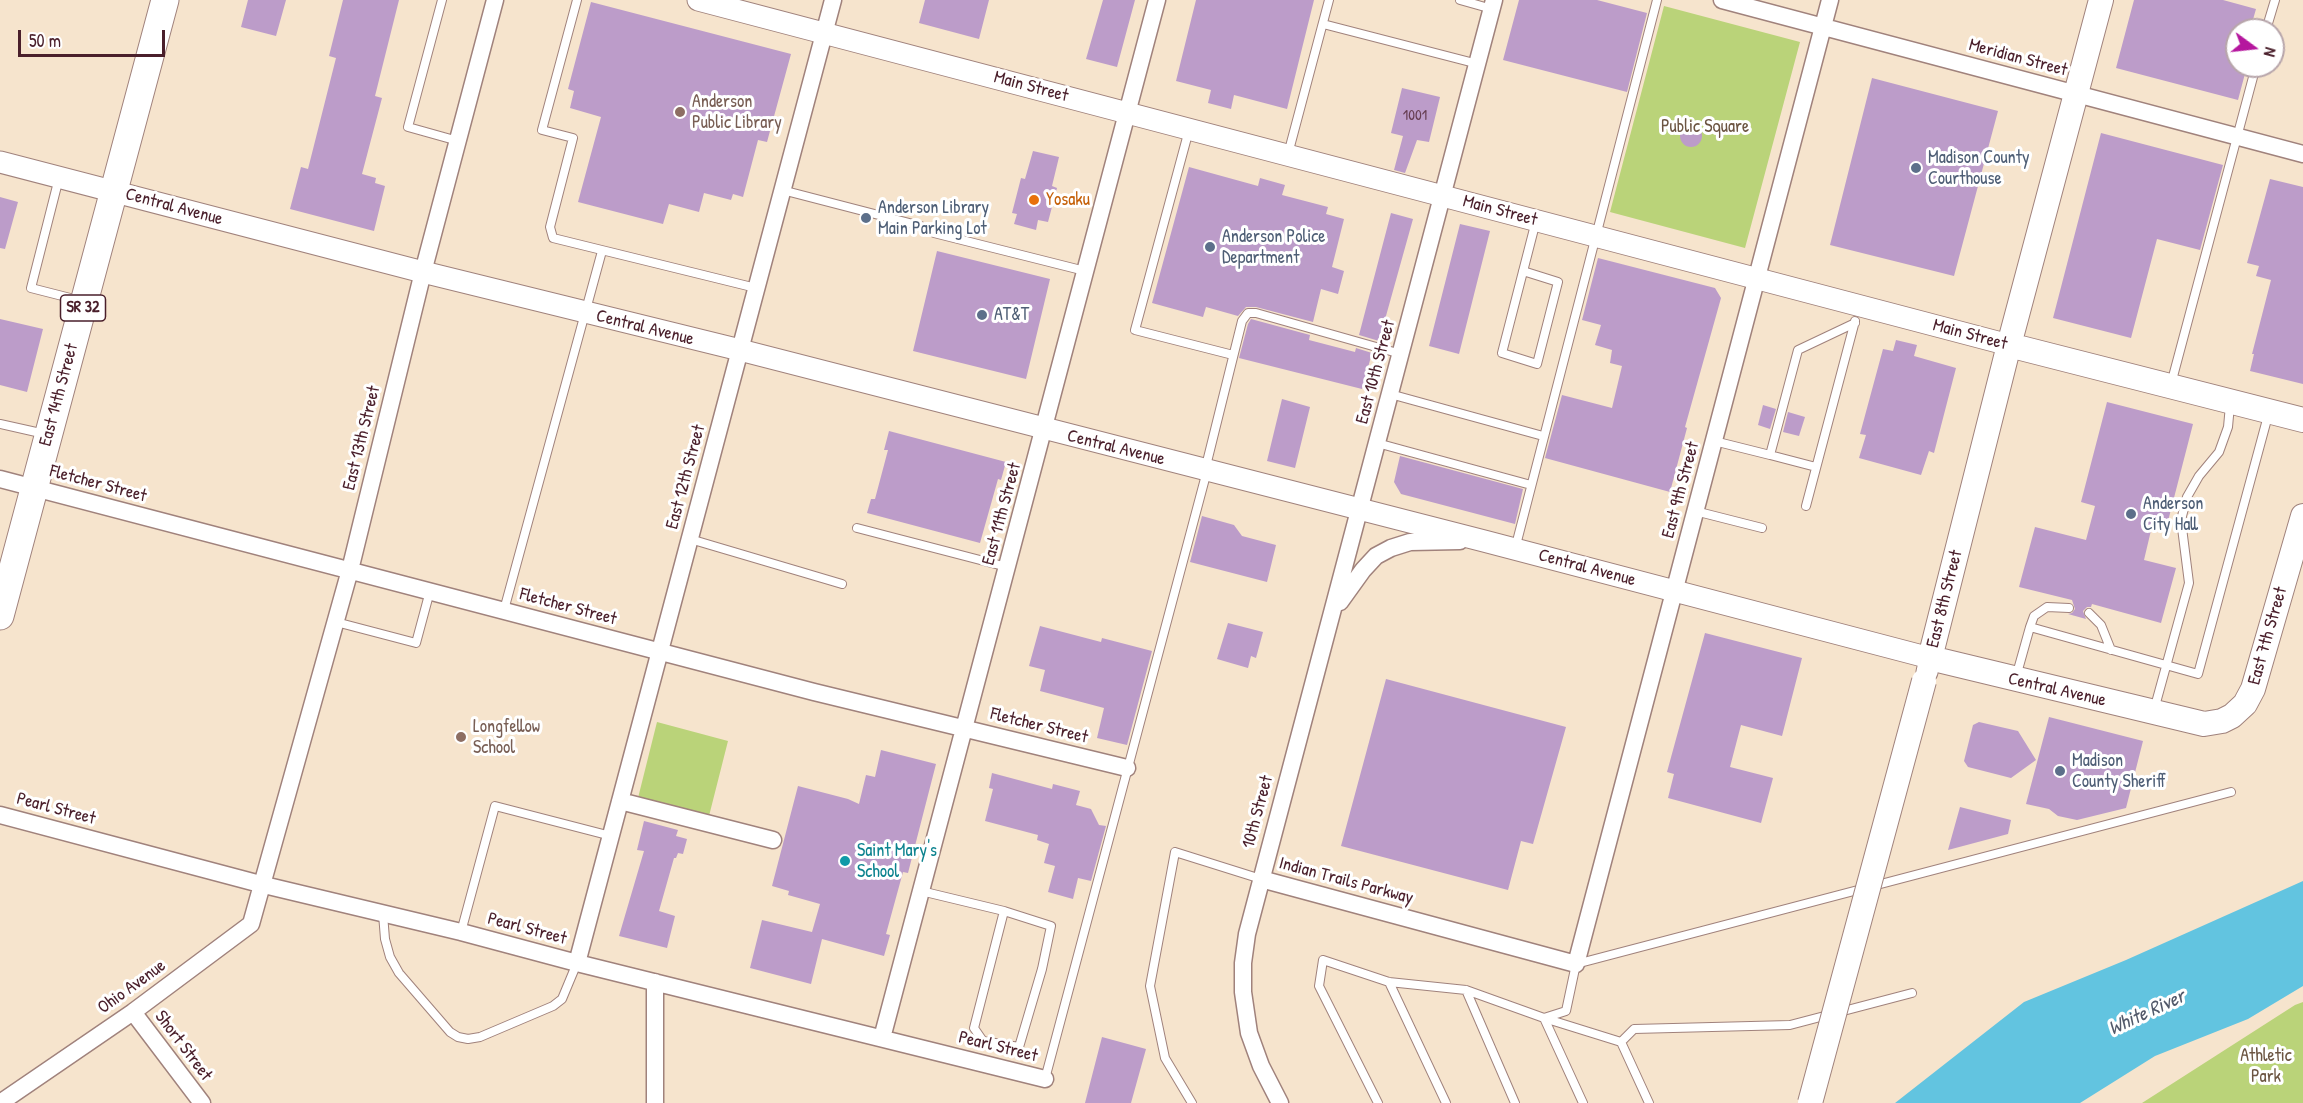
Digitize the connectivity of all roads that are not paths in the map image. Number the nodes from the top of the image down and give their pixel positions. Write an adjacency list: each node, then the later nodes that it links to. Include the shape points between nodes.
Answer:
1 (165, 0): 32 (main road, East 14th Street / SR 32)
2 (442, 0): 26 (lane, via 408,127)
3 (495, 0): 26 (street, East 13th Street)
4 (576, 0): 38 (lane, via 542,130 573,138 550,227 553,238)
5 (699, 0): 19 (street, Main Street)
6 (833, 0): 19 (street, East 12th Street)
7 (1157, 0): 23 (street, East 11th Street)
8 (1329, 0): 17 (lane)
9 (1460, 0): 15 (lane)
10 (1656, 0): 37 (lane)
11 (1722, 0): 18 (street, Meridian Street)
12 (1830, 0): 18 (street, East 9th Street)
13 (2101, 0): 22 (main road, East 8th Street)
14 (2274, 0): 16 (lane)
15 (1493, 4): 20 (street, East 10th Street)
16 (2269, 18)
17 (1323, 24): 20 (lane); 28 (lane)
18 (1823, 27): 22 (street, Meridian Street); 42 (street, East 9th Street)
19 (824, 33): 23 (street, Main Street); 31 (street, East 12th Street)
20 (1478, 64): 33 (street, East 10th Street)
21 (2253, 78): 25 (lane)
22 (2077, 93): 25 (street, Meridian Street); 47 (main road, East 8th Street)
23 (1127, 112): 24 (street, Main Street); 39 (street, East 11th Street)
24 (1189, 129): 28 (street, Main Street); 50 (lane, via 1136,330)
25 (2236, 136): 27 (street, Meridian Street); 51 (lane)
26 (458, 141): 41 (street, East 13th Street)
27 (2303, 154)
28 (1288, 155): 33 (street, Main Street)
29 (0, 162): 30 (street, Central Avenue)
30 (59, 177): 32 (street, Central Avenue); 44 (lane, via 31,288)
31 (782, 190): 35 (lane); 43 (street, East 12th Street)
32 (114, 192): 41 (street, Central Avenue); 44 (main road, East 14th Street / SR 32)
33 (1443, 196): 34 (street, Main Street); 49 (street, East 10th Street)
34 (1536, 220): 37 (street, Main Street); 40 (lane)
35 (921, 226)
36 (934, 233): 39 (lane)
37 (1595, 236): 42 (street, Main Street); 59 (lane)
38 (602, 251): 43 (lane); 45 (lane)
39 (1085, 271): 57 (street, East 11th Street)
40 (1523, 271): 40 (lane, via 1502,354 1537,364 1558,282)
41 (423, 272): 45 (street, Central Avenue); 78 (street, East 13th Street)
42 (1757, 279): 46 (street, Main Street); 60 (street, East 9th Street)
43 (756, 288): 48 (street, East 12th Street)
44 (84, 302): 58 (main road, East 14th Street / SR 32)
45 (585, 313): 48 (street, Central Avenue); 83 (lane)
46 (1857, 314): 47 (street, Main Street); 62 (lane, via 1798,350); 63 (lane)
47 (2008, 345): 51 (main road, Main Street); 91 (main road, East 8th Street)
48 (740, 350): 57 (street, Central Avenue); 74 (street, East 12th Street)
49 (1401, 354): 50 (lane, via 1256,313 1248,314 1242,321); 52 (street, East 10th Street)
50 (1233, 355): 64 (lane)
51 (2171, 386): 53 (main road, Main Street)
52 (1390, 394): 59 (lane); 61 (street, East 10th Street)
53 (2230, 402): 54 (main road, Main Street); 92 (lane, via 2228,427 2219,452 2187,497 2181,520 2188,583)
54 (2269, 411): 55 (main road, Main Street); 92 (lane, via 2198,674)
55 (2303, 420)
56 (0, 424): 58 (lane)
57 (1044, 430): 64 (street, Central Avenue); 77 (street, East 11th Street)
58 (48, 435): 67 (main road, East 14th Street / SR 32)
59 (1543, 436): 66 (lane)
60 (1714, 441): 62 (lane); 70 (street, East 9th Street)
61 (1377, 443): 66 (lane); 69 (street, East 10th Street)
62 (1770, 455): 63 (lane)
63 (1816, 467): 68 (lane)
64 (1206, 471): 69 (street, Central Avenue); 99 (lane)
65 (0, 479): 67 (street, Fletcher Street)
66 (1531, 485): 76 (lane)
67 (34, 488): 78 (street, Fletcher Street); 85 (main road, East 14th Street / SR 32)
68 (1806, 506)
69 (1360, 510): 75 (street, Central Avenue); 88 (street, East 10th Street)
70 (1695, 511): 73 (lane); 81 (street, East 9th Street)
71 (2303, 516): 96 (main road, East 7th Street, via 2253,689 2245,705)
72 (857, 528): 77 (lane)
73 (1762, 528)
74 (690, 539): 79 (lane); 90 (street, East 12th Street)
75 (1484, 541): 76 (street, Central Avenue); 88 (street, via 1410,542 1376,556 1347,591)
76 (1515, 549): 81 (street, Central Avenue)
77 (1008, 567): 97 (street, East 11th Street)
78 (350, 570): 80 (street, Fletcher Street); 86 (street, East 13th Street)
79 (842, 584)
80 (430, 591): 83 (street, Fletcher Street); 86 (lane, via 416,643)
81 (1674, 591): 91 (street, Central Avenue); 112 (street, East 9th Street)
82 (2069, 608): 87 (lane, via 2047,607 2034,616)
83 (504, 610): 90 (street, Fletcher Street)
84 (2089, 613): 89 (lane, via 2101,625)
85 (0, 616)
86 (336, 622): 106 (street, East 13th Street)
87 (2030, 627): 89 (lane); 93 (lane)
88 (1324, 642): 98 (street, East 10th Street)
89 (2111, 650): 92 (lane)
90 (660, 652): 97 (street, Fletcher Street); 101 (street, East 12th Street)
91 (1930, 658): 93 (main road, Central Avenue); 94 (street, East 8th Street)
92 (2166, 666): 95 (lane)
93 (2016, 680): 95 (main road, Central Avenue)
94 (1924, 681): 132 (main road, East 8th Street, bridge)
95 (2153, 713): 96 (main road, Central Avenue, via 2204,724)
96 (2232, 716)
97 (965, 727): 99 (street, Fletcher Street); 107 (street, East 11th Street)
98 (1294, 755): 105 (street, 10th Street)
99 (1127, 768): 121 (lane)
100 (2231, 792): 112 (lane)
101 (620, 801): 103 (street, East 12th Street); 104 (street)
102 (0, 814): 106 (street, Pearl Street)
103 (611, 836): 110 (lane, via 495,806); 111 (street, East 12th Street)
104 (773, 840)
105 (1261, 879): 112 (street, Indian Trails Parkway); 125 (lane, via 1175,852 1150,986 1165,1058); 126 (street, Indian Trails Parkway, via 1247,933 1243,992 1249,1033)
106 (264, 885): 109 (street, Pearl Street); 117 (street, Ohio Avenue, via 251,924)
107 (921, 891): 108 (lane); 119 (street, East 11th Street)
108 (1004, 911): 108 (lane, via 974,1028 983,1041 1019,1047 1051,926)
109 (383, 914): 110 (street, Pearl Street); 111 (lane, via 385,939 399,973 458,1037 480,1036 553,1006 562,999)
110 (461, 932): 111 (street, Pearl Street)
111 (577, 963): 113 (street, Pearl Street)
112 (1576, 964): 118 (lane, via 1566,1011)
113 (655, 982): 119 (street, Pearl Street); 124 (street)
114 (1389, 982): 115 (lane); 127 (lane, via 1323,960 1319,986); 128 (lane)
115 (1466, 990): 118 (lane); 129 (lane)
116 (1912, 993): 120 (lane, via 1790,1025 1634,1029)
117 (133, 1012): 122 (street, Ohio Avenue); 123 (street, Short Street)
118 (1544, 1018): 120 (lane); 130 (lane)
119 (882, 1038): 121 (street, Pearl Street)
120 (1621, 1042): 131 (lane)
121 (1045, 1079)
122 (0, 1103)
123 (202, 1103)
124 (655, 1103)
125 (1192, 1103)
126 (1280, 1103)
127 (1378, 1103)
128 (1446, 1103)
129 (1515, 1103)
130 (1583, 1103)
131 (1649, 1103)
132 (1810, 1103)

